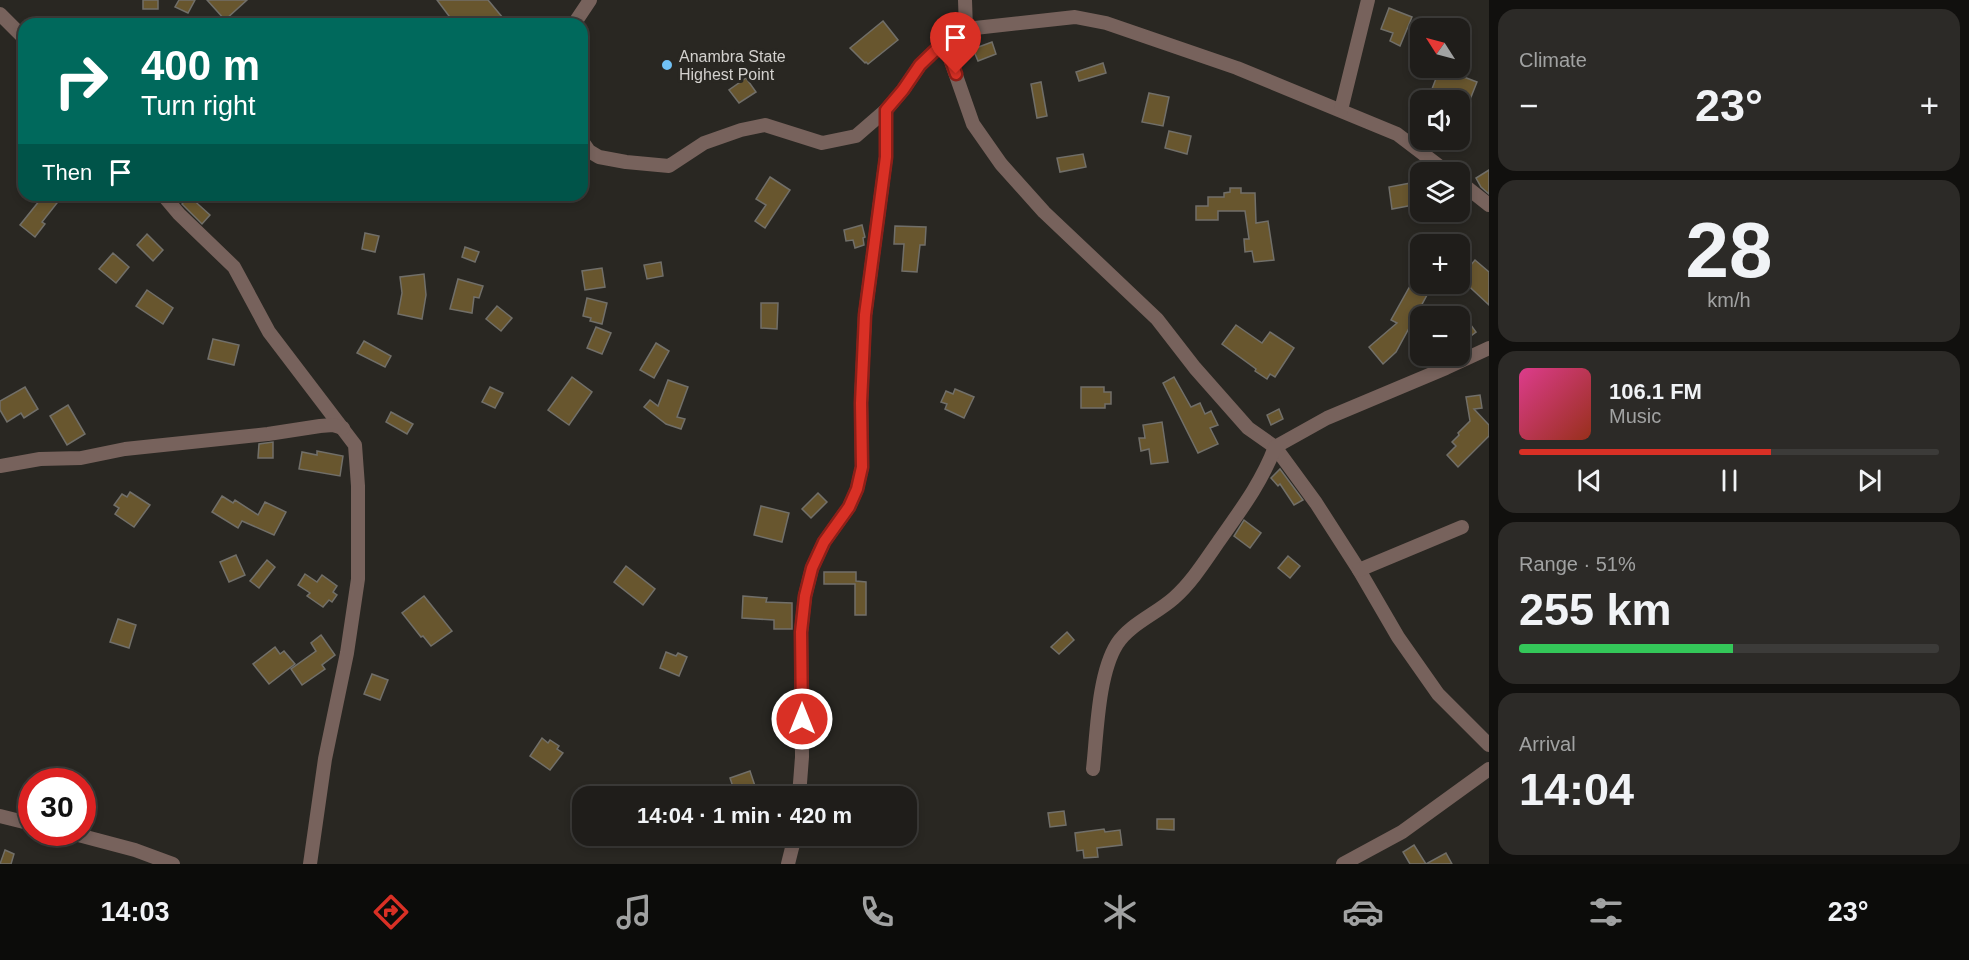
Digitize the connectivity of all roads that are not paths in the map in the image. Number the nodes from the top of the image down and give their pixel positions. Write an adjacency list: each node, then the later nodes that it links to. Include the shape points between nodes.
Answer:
1 (590, 0): 5 (street)
2 (965, 0): 6 (street)
3 (1368, 0): 10 (street)
4 (0, 14): 7 (street)
5 (578, 18)
6 (966, 29): 8 (street); 10 (street, via 1075,17 1106,23 1237,68)
7 (18, 33)
8 (945, 44): 9 (street, via 946,40 920,65); 18 (street, via 973,124 1001,164 1044,212 1157,319 1248,428)
9 (886, 110): 11 (street, via 856,136 822,143 765,125 704,143 669,166 599,157); 25 (street, via 886,157 864,326 862,467 849,507 824,542 812,568 805,596 801,632)
10 (1341, 110): 12 (street, via 1397,134)
11 (588, 150)
12 (1434, 162)
13 (1470, 190): 15 (street)
14 (168, 201): 17 (street, via 234,267 269,332)
15 (1489, 205)
16 (1489, 348): 18 (street, via 1327,418)
17 (343, 428): 19 (street, via 320,426); 32 (street, via 355,445 358,579)
18 (1275, 447): 21 (street); 23 (street, via 1266,471 1197,572 1175,597 1118,643 1104,681)
19 (0, 466)
20 (1462, 527): 21 (street)
21 (1359, 570): 22 (street, via 1398,637 1438,694)
22 (1489, 745)
23 (1093, 769)
24 (1489, 769): 30 (street, via 1402,832)
25 (800, 786)
26 (0, 816): 27 (street)
27 (18, 820)
28 (96, 840): 31 (street)
29 (792, 846): 33 (street)
30 (1348, 863)
31 (173, 864)
32 (310, 864)
33 (788, 864)

